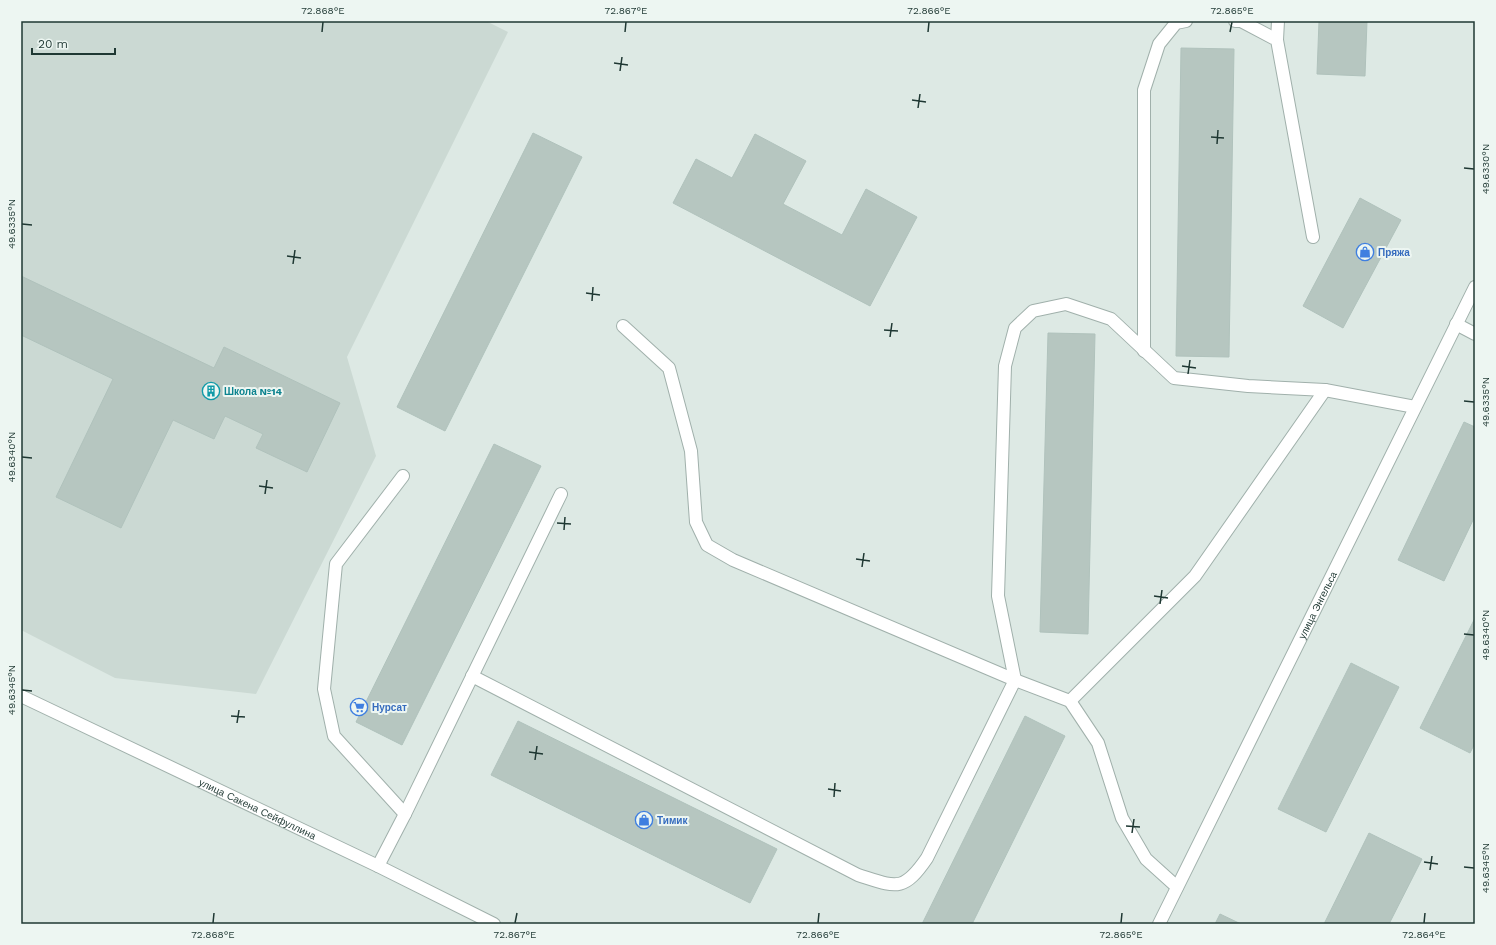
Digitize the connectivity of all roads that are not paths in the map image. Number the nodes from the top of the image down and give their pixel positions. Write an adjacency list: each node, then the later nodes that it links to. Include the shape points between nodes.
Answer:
1 (1186, 21): 10 (street, via 1176,23 1159,44 1144,90)
2 (1235, 21): 4 (street, via 1241,21)
3 (1278, 21): 4 (street)
4 (1277, 40): 5 (street)
5 (1313, 237)
6 (1475, 287): 7 (street, улица Энгельса)
7 (1456, 324): 9 (street); 12 (street, улица Энгельса)
8 (623, 326): 16 (street, via 669,368 691,451 696,522 707,545 733,560)
9 (1475, 334)
10 (1144, 351): 11 (street, via 1174,378 1248,386); 16 (street, via 1111,319 1066,304 1033,311 1016,328 1005,366 998,596)
11 (1325, 390): 12 (street); 18 (street, via 1194,576)
12 (1415, 407): 21 (street, улица Энгельса)
13 (403, 476): 19 (street, via 336,564 324,689 334,736)
14 (561, 494): 15 (street)
15 (472, 676): 16 (street, via 858,875 888,884 901,884 914,877 927,858); 19 (street)
16 (1015, 680): 18 (street)
17 (21, 696): 20 (street, улица Сакена Сейфуллина)
18 (1070, 701): 21 (street, via 1098,743 1122,818 1146,859)
19 (405, 814): 20 (street)
20 (378, 866): 22 (street, улица Сакена Сейфуллина)
21 (1178, 887): 23 (street, улица Энгельса)
22 (494, 924)
23 (1159, 924)

